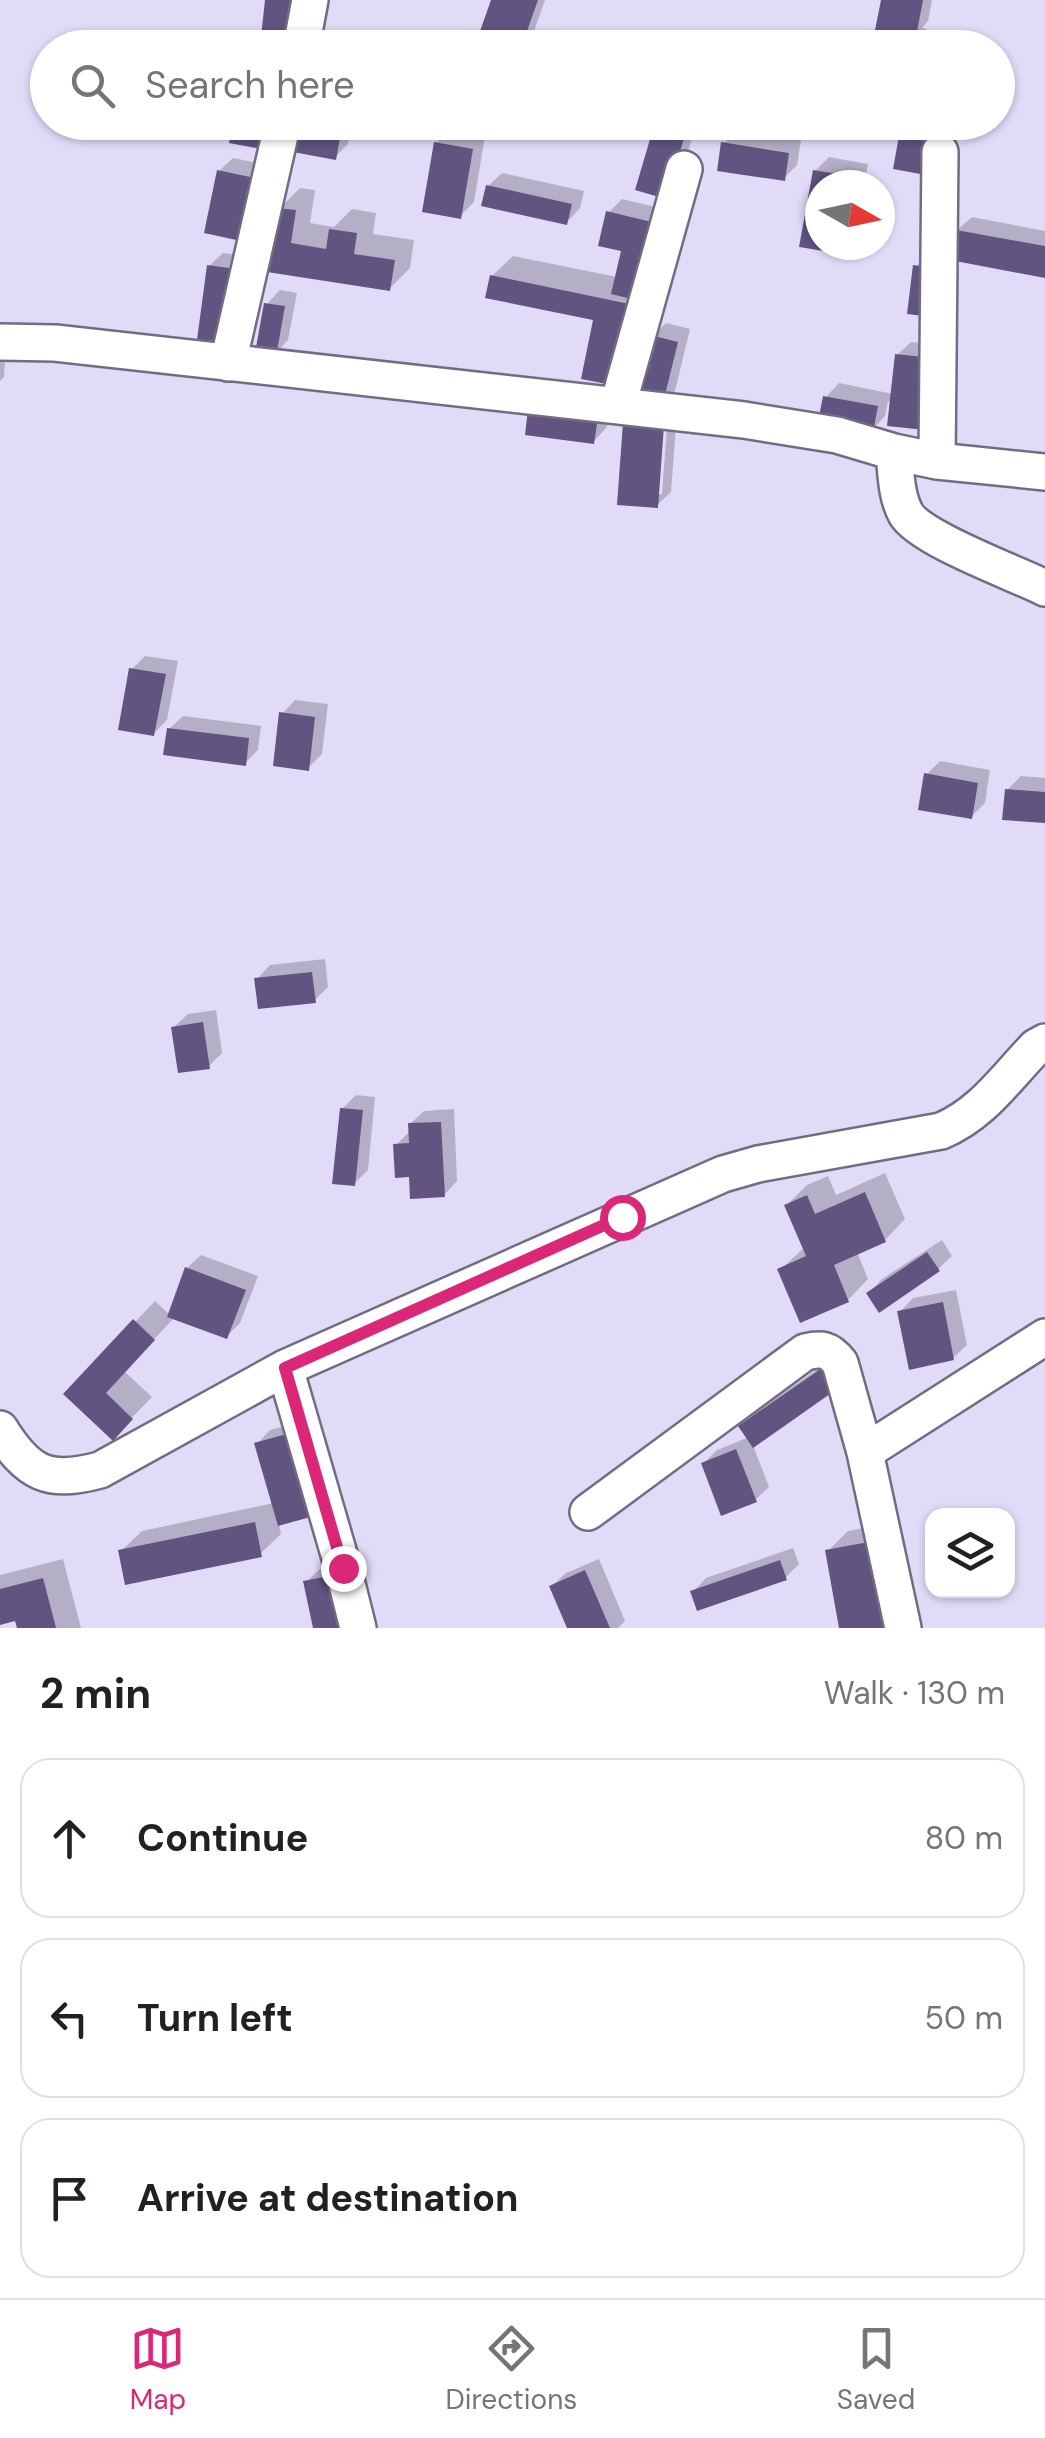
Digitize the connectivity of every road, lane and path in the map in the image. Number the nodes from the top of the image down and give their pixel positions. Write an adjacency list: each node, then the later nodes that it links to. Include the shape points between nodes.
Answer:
1 (310, 0): 2 (street)
2 (304, 30)
3 (279, 140): 7 (street)
4 (940, 152): 10 (street)
5 (684, 169): 8 (street)
6 (0, 342): 7 (street)
7 (228, 363): 8 (street)
8 (618, 405): 9 (street, via 819,432)
9 (894, 452): 10 (street); 12 (street, via 898,495 925,533)
10 (937, 461): 11 (street)
11 (1045, 472)
12 (1045, 588)
13 (1045, 1042): 15 (street, via 980,1109 951,1127 723,1174)
14 (1045, 1337): 17 (street)
15 (285, 1368): 16 (street, via 122,1460 71,1478 44,1474 21,1460); 19 (street)
16 (0, 1429)
17 (865, 1452): 18 (street, via 840,1363 831,1352 805,1352); 20 (street)
18 (588, 1512)
19 (358, 1628)
20 (903, 1628)

